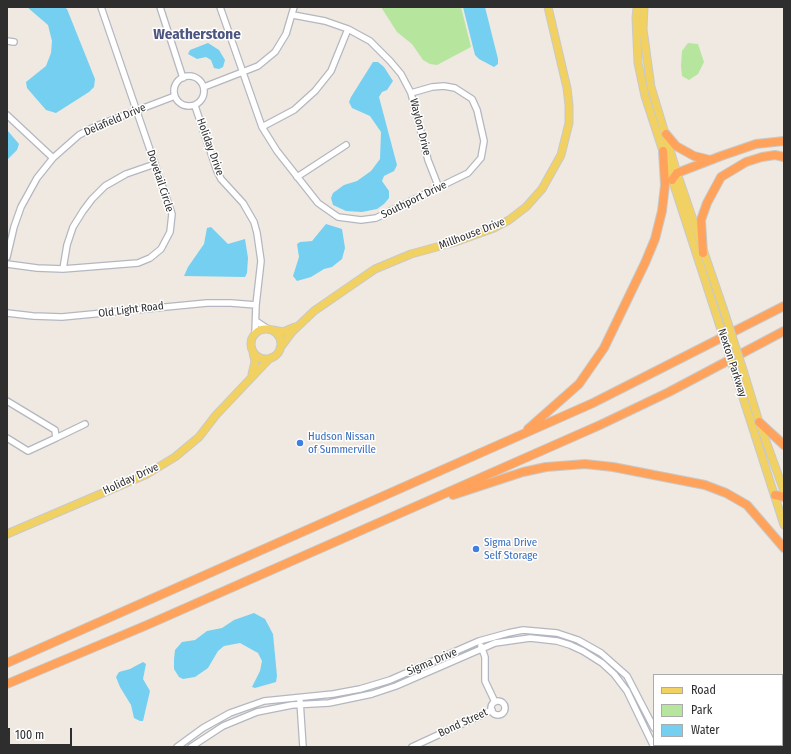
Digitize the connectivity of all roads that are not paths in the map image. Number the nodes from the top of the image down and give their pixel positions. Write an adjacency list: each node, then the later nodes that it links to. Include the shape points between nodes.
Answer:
1 (101, 7): 18 (street, Dovetail Circle)
2 (160, 7): 13 (street)
3 (220, 7): 12 (street, Southport Drive)
4 (294, 7): 8 (street)
5 (548, 7): 40 (main road, Millhouse Drive, via 567,88 569,123 561,155 542,189 526,207 494,228 411,254 375,269)
6 (637, 7): 24 (main road, via 638,63 645,96)
7 (644, 7): 21 (main road, via 643,29 651,87)
8 (293, 15): 9 (street, Waylon Drive, via 325,21); 12 (street, via 286,34 274,52 258,66)
9 (348, 29): 15 (street, Waylon Drive, via 370,41 386,56 401,74); 20 (street, via 331,71 315,92 294,110)
10 (7, 41): 11 (street)
11 (14, 42)
12 (244, 73): 14 (street); 20 (street, Southport Drive)
13 (183, 78): 14 (street, via 197,78); 16 (street, via 175,88)
14 (204, 87): 17 (street, via 202,99)
15 (411, 93): 31 (street, Waylon Drive); 31 (street, Southport Drive, via 432,87 456,88 472,100 478,110 484,140 481,158 468,173)
16 (175, 96): 17 (street, via 181,104); 18 (street, Delafield Drive)
17 (195, 106): 36 (street, Holiday Drive, via 217,171 243,203 257,233 261,261)
18 (137, 109): 26 (street, Delafield Drive, via 79,135); 28 (street, Dovetail Circle)
19 (7, 115): 26 (street)
20 (262, 126): 29 (street, Southport Drive)
21 (666, 134): 27 (highway, via 676,146 694,156); 30 (main road)
22 (784, 141): 27 (highway, via 756,144)
23 (346, 145): 29 (street)
24 (663, 151): 30 (main road); 51 (highway, via 665,185 655,239 604,348 579,384)
25 (784, 157): 32 (highway, via 762,157 746,162 721,177 701,220)
26 (53, 158): 33 (street, Delafield Drive, via 37,178 24,202 14,227)
27 (710, 160): 30 (highway)
28 (155, 164): 35 (street, via 126,174 105,186 82,210 67,245); 35 (street, Dovetail Circle, via 172,214 170,232 161,249 138,263)
29 (297, 177): 31 (street, Southport Drive, via 323,207 338,217 349,220 376,218)
30 (674, 177): 32 (main road); 56 (main road, Nexton Parkway, bridge, via 679,202)
31 (438, 188)
32 (703, 253): 49 (main road, bridge)
33 (7, 257)
34 (7, 264): 35 (street, Dovetail Circle)
35 (63, 269)
36 (256, 305): 38 (street, Old Light Road, via 207,303 62,317); 39 (street, Holiday Drive)
37 (784, 306): 51 (highway, via 607,396)
38 (7, 313)
39 (256, 321): 41 (street); 43 (street, Holiday Drive)
40 (299, 325): 41 (main road, via 289,330); 44 (main road, Millhouse Drive)
41 (271, 330): 43 (main road, via 263,329); 44 (main road, via 280,338)
42 (784, 331): 58 (highway, via 669,392)
43 (255, 334): 45 (main road, via 251,343)
44 (280, 348): 46 (main road, via 278,353)
45 (253, 352): 46 (main road, via 261,358); 47 (main road, Holiday Drive, via 256,362)
46 (270, 358): 47 (main road, Holiday Drive)
47 (250, 378): 60 (main road, Holiday Drive, via 199,437 175,457 147,474)
48 (7, 401): 53 (street, via 56,430)
49 (758, 422): 54 (highway); 55 (main road)
50 (85, 424): 53 (street)
51 (522, 435): 64 (highway)
52 (7, 438): 53 (street, via 28,451)
53 (56, 438)
54 (784, 445)
55 (784, 491)
56 (775, 496): 57 (highway); 59 (main road, Nexton Parkway)
57 (784, 496)
58 (435, 499): 61 (highway, via 546,467 585,464 613,466 705,485 726,493 747,505); 65 (highway)
59 (784, 525)
60 (7, 534)
61 (784, 548)
62 (479, 641): 63 (street, Bond Street); 66 (street, Sigma Drive, via 390,680 333,694); 70 (street, Sigma Drive, via 523,630 558,633 578,640 601,653 627,676)
63 (482, 649): 67 (street, Bond Street, via 485,657 485,681); 68 (street, Sigma Drive, via 386,690 329,704); 71 (street, Sigma Drive, via 510,640 530,638 557,641 583,651 614,674 627,691)
64 (7, 663)
65 (7, 684)
66 (300, 697): 68 (street); 73 (street, Sigma Drive, via 264,702 230,712)
67 (495, 702): 69 (street); 69 (street, via 503,704 504,712 496,714)
68 (300, 705): 74 (street, Sigma Drive, via 257,712 239,718); 75 (street)
69 (492, 710): 76 (street, Bond Street)
70 (653, 726)
71 (653, 745)
72 (662, 746): 77 (street)
73 (177, 747)
74 (191, 747)
75 (303, 747)
76 (412, 747)
77 (657, 747)

